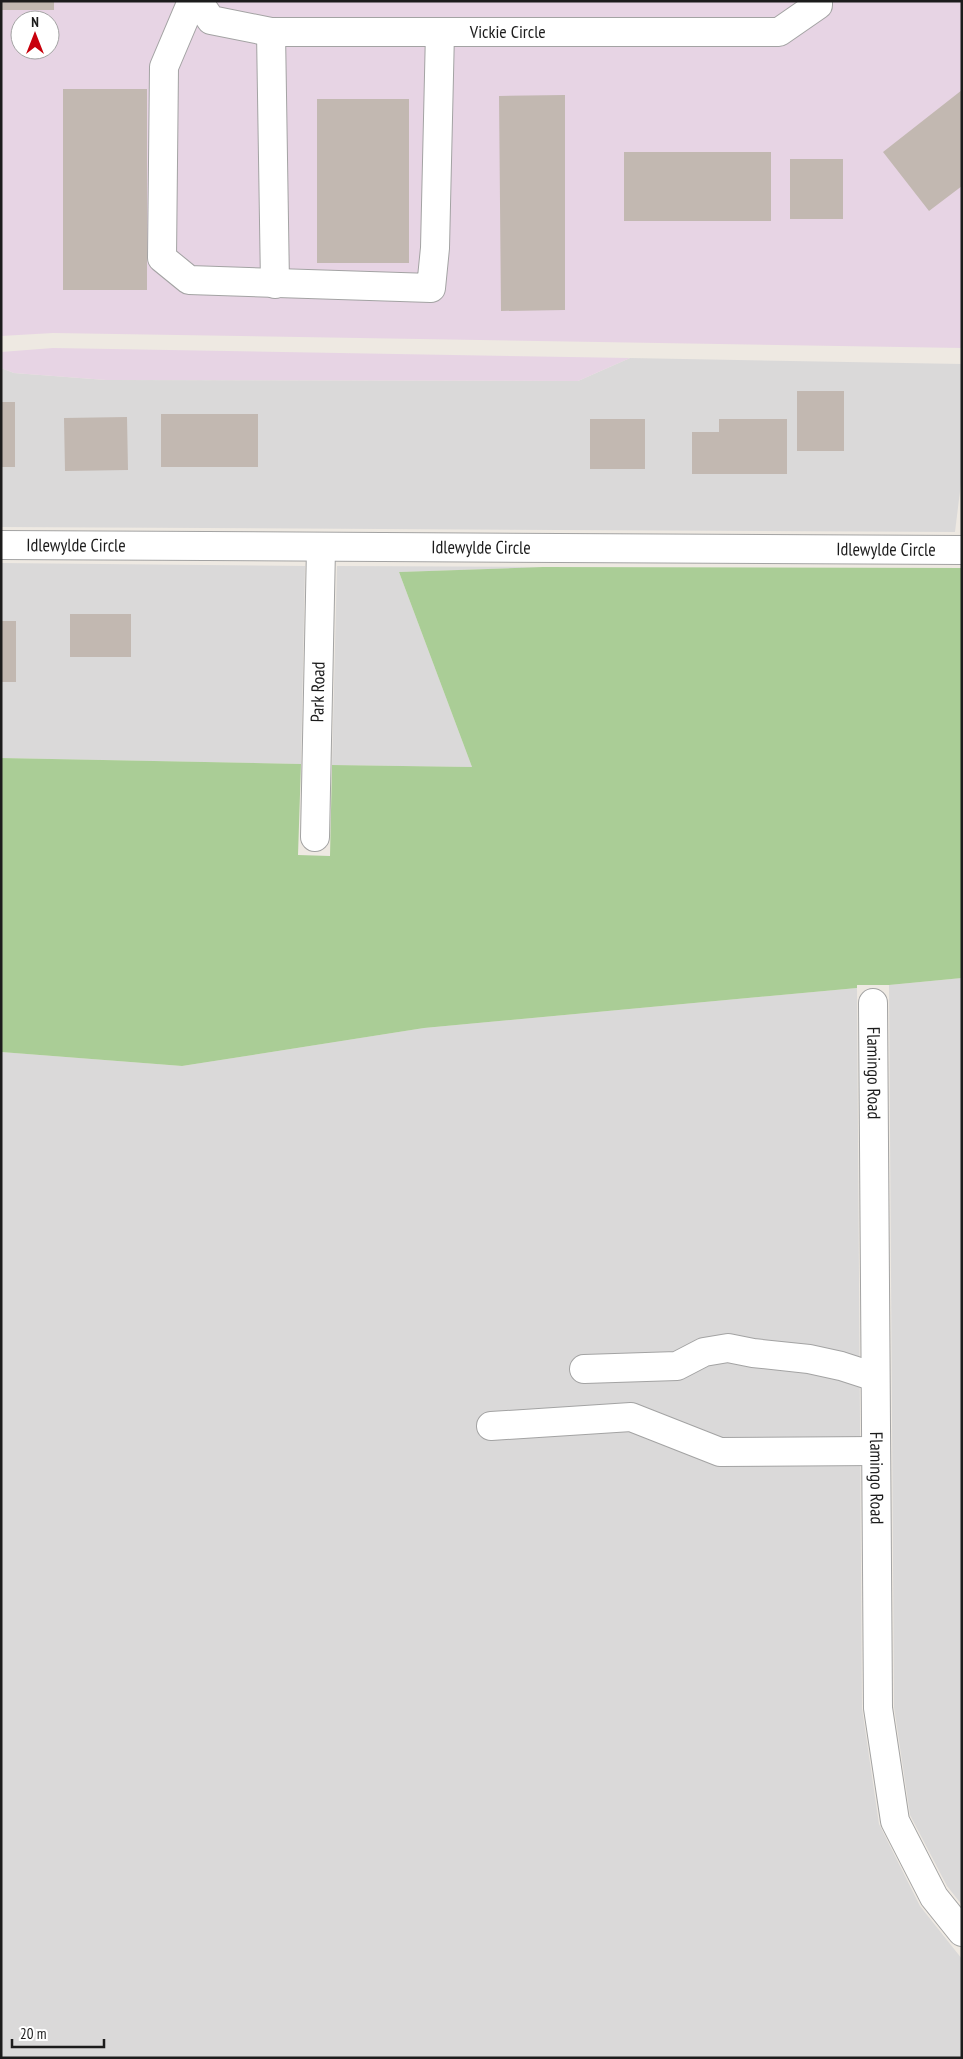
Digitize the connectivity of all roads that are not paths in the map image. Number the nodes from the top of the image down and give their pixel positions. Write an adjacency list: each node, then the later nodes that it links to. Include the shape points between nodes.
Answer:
1 (192, 1): 6 (street, via 164,67 162,258 189,280)
2 (198, 1): 4 (street, Vickie Circle, via 211,20)
3 (818, 1): 5 (street, Vickie Circle, via 779,32)
4 (271, 32): 5 (street, Vickie Circle); 6 (street)
5 (440, 32): 6 (street, via 436,248 431,288)
6 (274, 284)
7 (1, 545): 8 (street, Idlewylde Circle)
8 (321, 548): 9 (street, Idlewylde Circle); 10 (street, Park Road)
9 (962, 550)
10 (315, 837)
11 (873, 1003): 13 (street, Flamingo Road)
12 (584, 1369): 13 (street, via 677,1366 704,1352 728,1348 753,1354 809,1359)
13 (876, 1377): 15 (street, Flamingo Road)
14 (491, 1426): 15 (street, via 631,1417 720,1452)
15 (876, 1451): 16 (street, Flamingo Road, via 878,1708 895,1821 934,1897)
16 (962, 1932)

